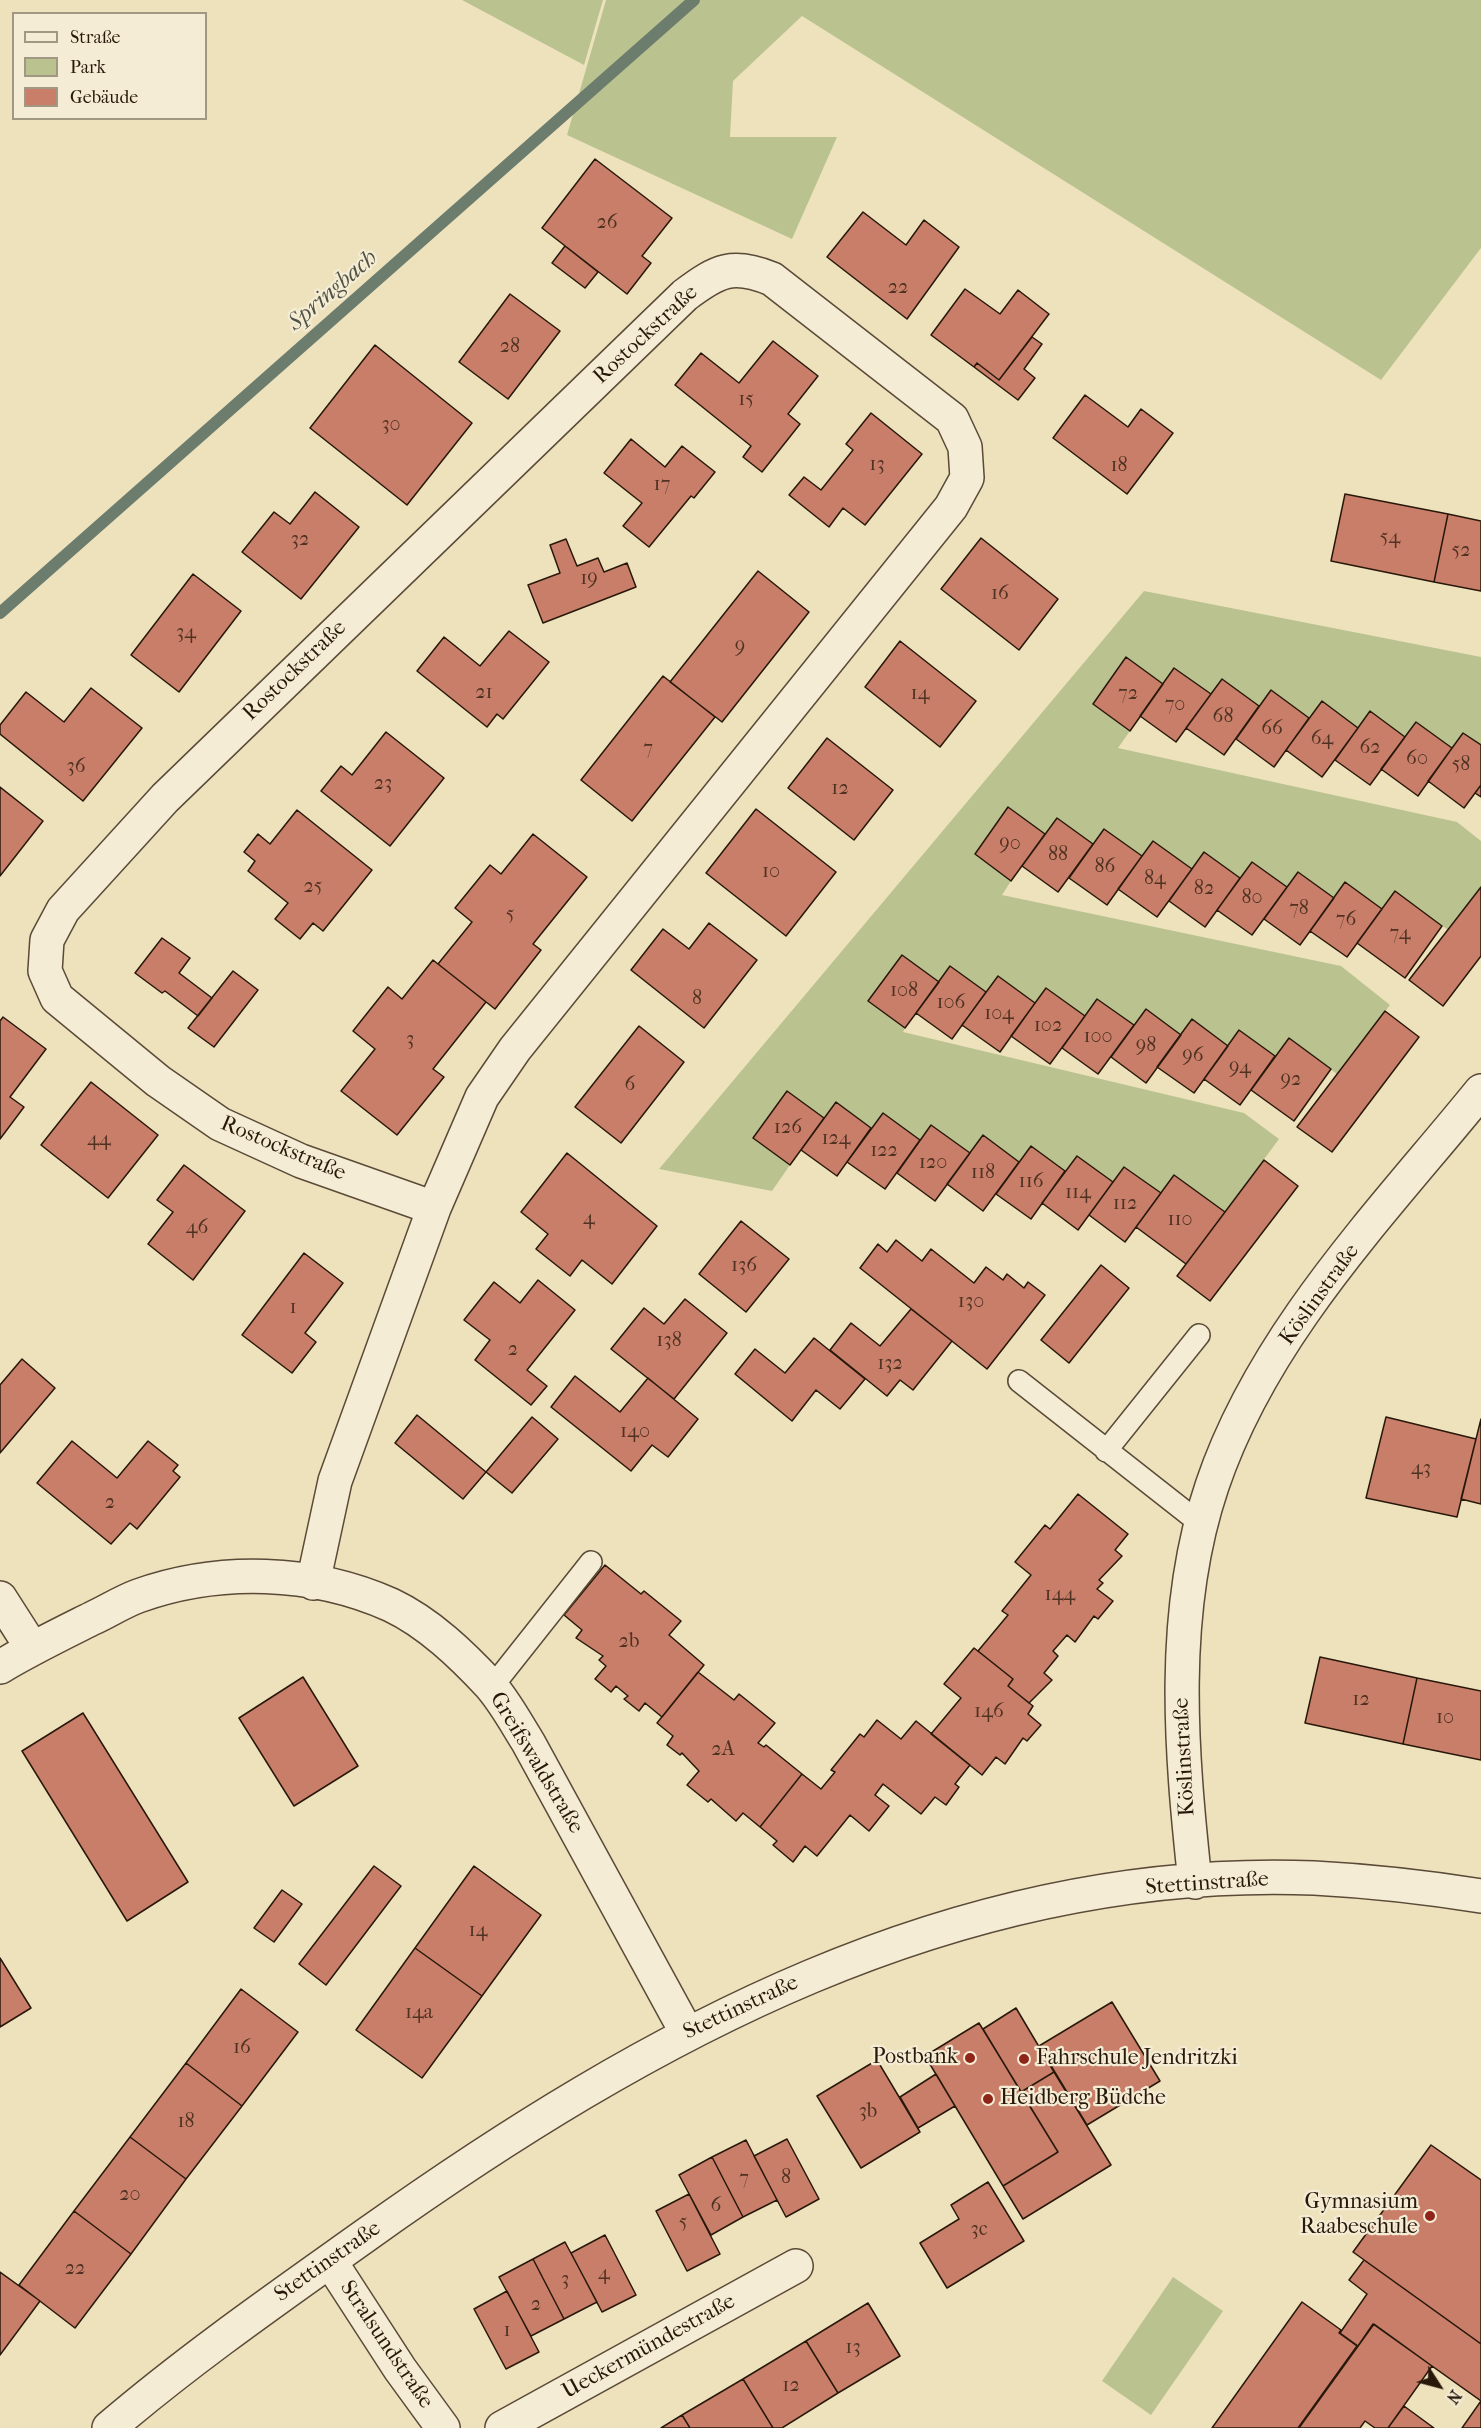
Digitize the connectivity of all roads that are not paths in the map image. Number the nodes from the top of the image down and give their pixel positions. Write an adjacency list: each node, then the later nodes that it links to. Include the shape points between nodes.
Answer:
1 (1481, 1090): 6 (street, Köslinstraße, via 1345,1258 1262,1376 1234,1429)
2 (434, 1208): 2 (street, Rostockstraße, via 482,1097 515,1049 951,507 967,478 965,447 952,419 772,279 753,272 722,271 685,295 165,798 63,910 47,940 45,971 57,998 166,1088 220,1124 302,1161); 8 (street, Rostockstraße, via 335,1481)
3 (1199, 1335): 5 (lane)
4 (1019, 1381): 5 (lane)
5 (1106, 1451): 6 (lane)
6 (1201, 1524): 13 (street, Köslinstraße, via 1192,1566 1182,1665 1185,1790)
7 (591, 1562): 12 (lane)
8 (313, 1583): 10 (street, Greifswaldstraße, via 269,1576 224,1576 182,1583 136,1597); 12 (street, Greifswaldstraße, via 392,1606 456,1650)
9 (0, 1598): 10 (street)
10 (32, 1648): 11 (street, Greifswaldstraße)
11 (0, 1667)
12 (492, 1687): 15 (street, Greifswaldstraße, via 528,1742)
13 (1195, 1882): 14 (street, Stettinstraße, via 1310,1878 1403,1884); 15 (street, Stettinstraße, via 1039,1903 961,1923 790,1984)
14 (1481, 1896)
15 (687, 2032): 16 (street, Stettinstraße, via 528,2125)
16 (330, 2261): 18 (street, Stettinstraße, via 227,2334); 19 (street, Stralsundstraße)
17 (796, 2266): 20 (street, Ueckermündestraße)
18 (109, 2428)
19 (443, 2428)
20 (502, 2428)

